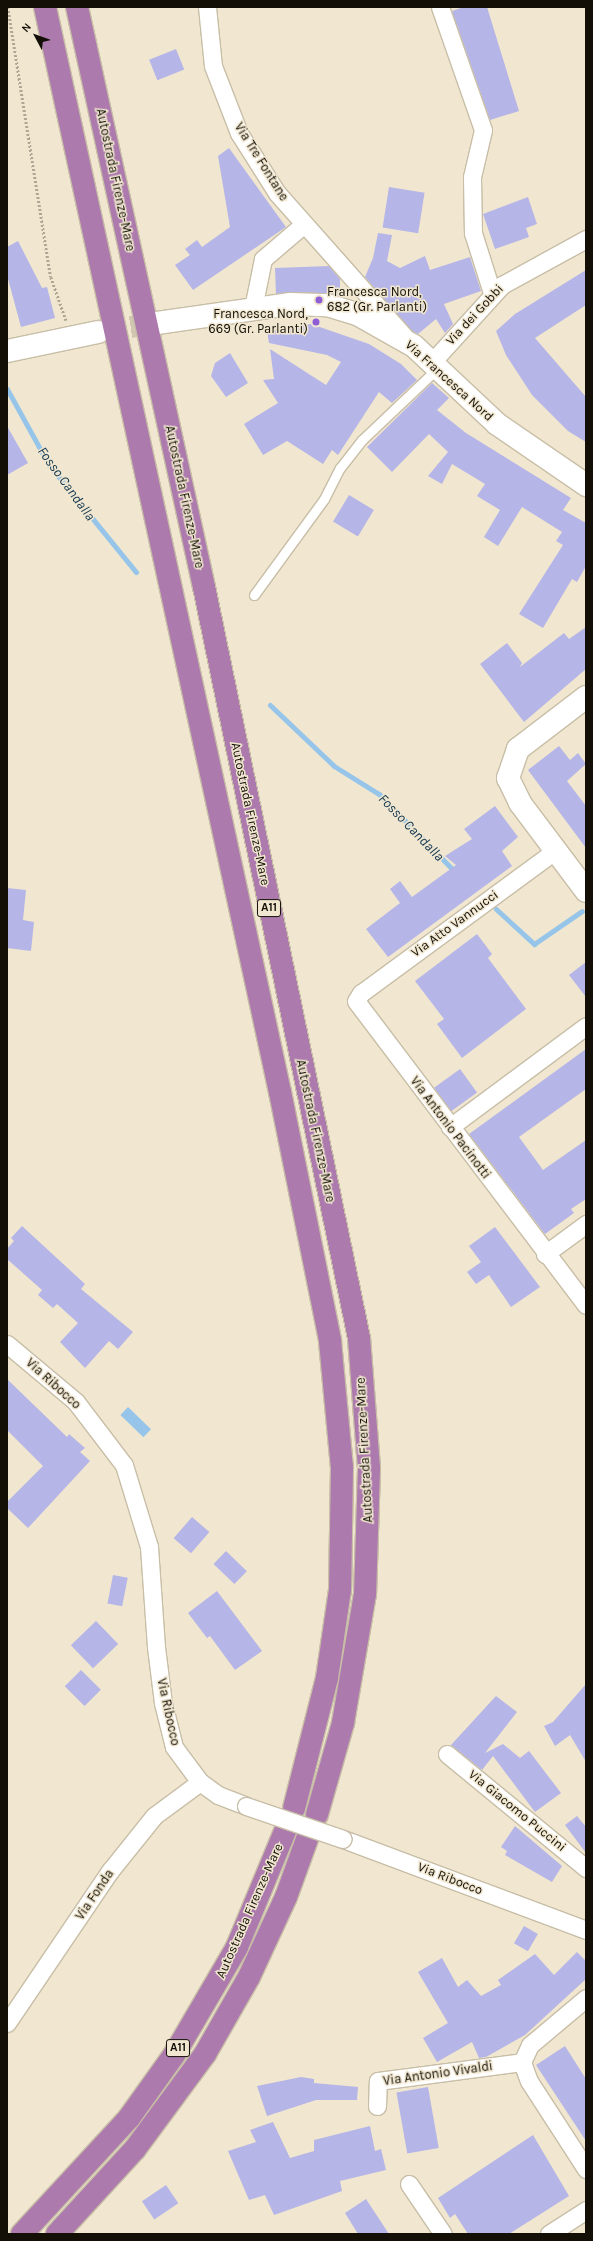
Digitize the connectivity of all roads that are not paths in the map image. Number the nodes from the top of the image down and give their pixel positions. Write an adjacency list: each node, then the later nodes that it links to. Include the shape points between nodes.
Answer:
1 (45, 7): 28 (highway, Autostrada Firenze-Mare / A11, via 280,1092 330,1341 342,1467 340,1590 327,1678)
2 (77, 7): 29 (highway, Autostrada Firenze-Mare / A11, via 204,587 359,1338 369,1469 365,1594 343,1723)
3 (207, 7): 5 (street, Via Tre Fontane, via 213,66 236,127 277,193)
4 (440, 7): 7 (street, via 483,130 472,177 473,233)
5 (304, 224): 8 (street, via 263,259); 11 (street, Via Tre Fontane)
6 (586, 239): 7 (street, Via dei Gobbi, via 512,278)
7 (492, 293): 13 (street, Via dei Gobbi)
8 (253, 308): 9 (main road, Via Francesca Nord); 11 (main road, Via Francesca Nord, via 310,304 333,307 372,322)
9 (157, 323)
10 (98, 332): 12 (main road)
11 (414, 346): 13 (main road, Via Francesca Nord)
12 (7, 351)
13 (435, 365): 14 (main road, Via Francesca Nord, via 497,424); 15 (lane, via 362,440 340,468 324,499)
14 (586, 485)
15 (254, 595)
16 (586, 697): 17 (main road, via 518,749 510,764 511,789)
17 (556, 850): 18 (main road); 19 (street, Via Atto Vannucci, via 361,993)
18 (586, 891)
19 (356, 1001): 21 (street, Via Antonio Pacinotti)
20 (586, 1026): 21 (street)
21 (450, 1127): 23 (street, Via Antonio Pacinotti)
22 (586, 1224): 23 (street)
23 (545, 1254): 24 (street, Via Antonio Pacinotti)
24 (586, 1305)
25 (7, 1344): 27 (street, Via Ribocco, via 76,1402 124,1465 149,1547 156,1647 168,1725 179,1756)
26 (447, 1754): 32 (street, Via Giacomo Puccini)
27 (200, 1782): 33 (street, Via Ribocco, bridge, via 218,1796 343,1839); 35 (street, Via Fonda, via 154,1816 110,1871)
28 (294, 1808)
29 (317, 1814)
30 (285, 1831): 41 (highway, Autostrada Firenze-Mare / A11, via 237,1947 174,2055 129,2118)
31 (307, 1839): 42 (highway, Autostrada Firenze-Mare / A11, via 286,1897 249,1977 205,2054 135,2149)
32 (586, 1868)
33 (586, 1930)
34 (586, 1998): 36 (street, via 530,2045)
35 (7, 2023)
36 (522, 2062): 37 (street, Via Antonio Vivaldi, via 378,2081); 38 (street, via 529,2081)
37 (377, 2106)
38 (586, 2169)
39 (409, 2184): 43 (street)
40 (586, 2210): 44 (street)
41 (22, 2234)
42 (58, 2234)
43 (443, 2234)
44 (550, 2234)

